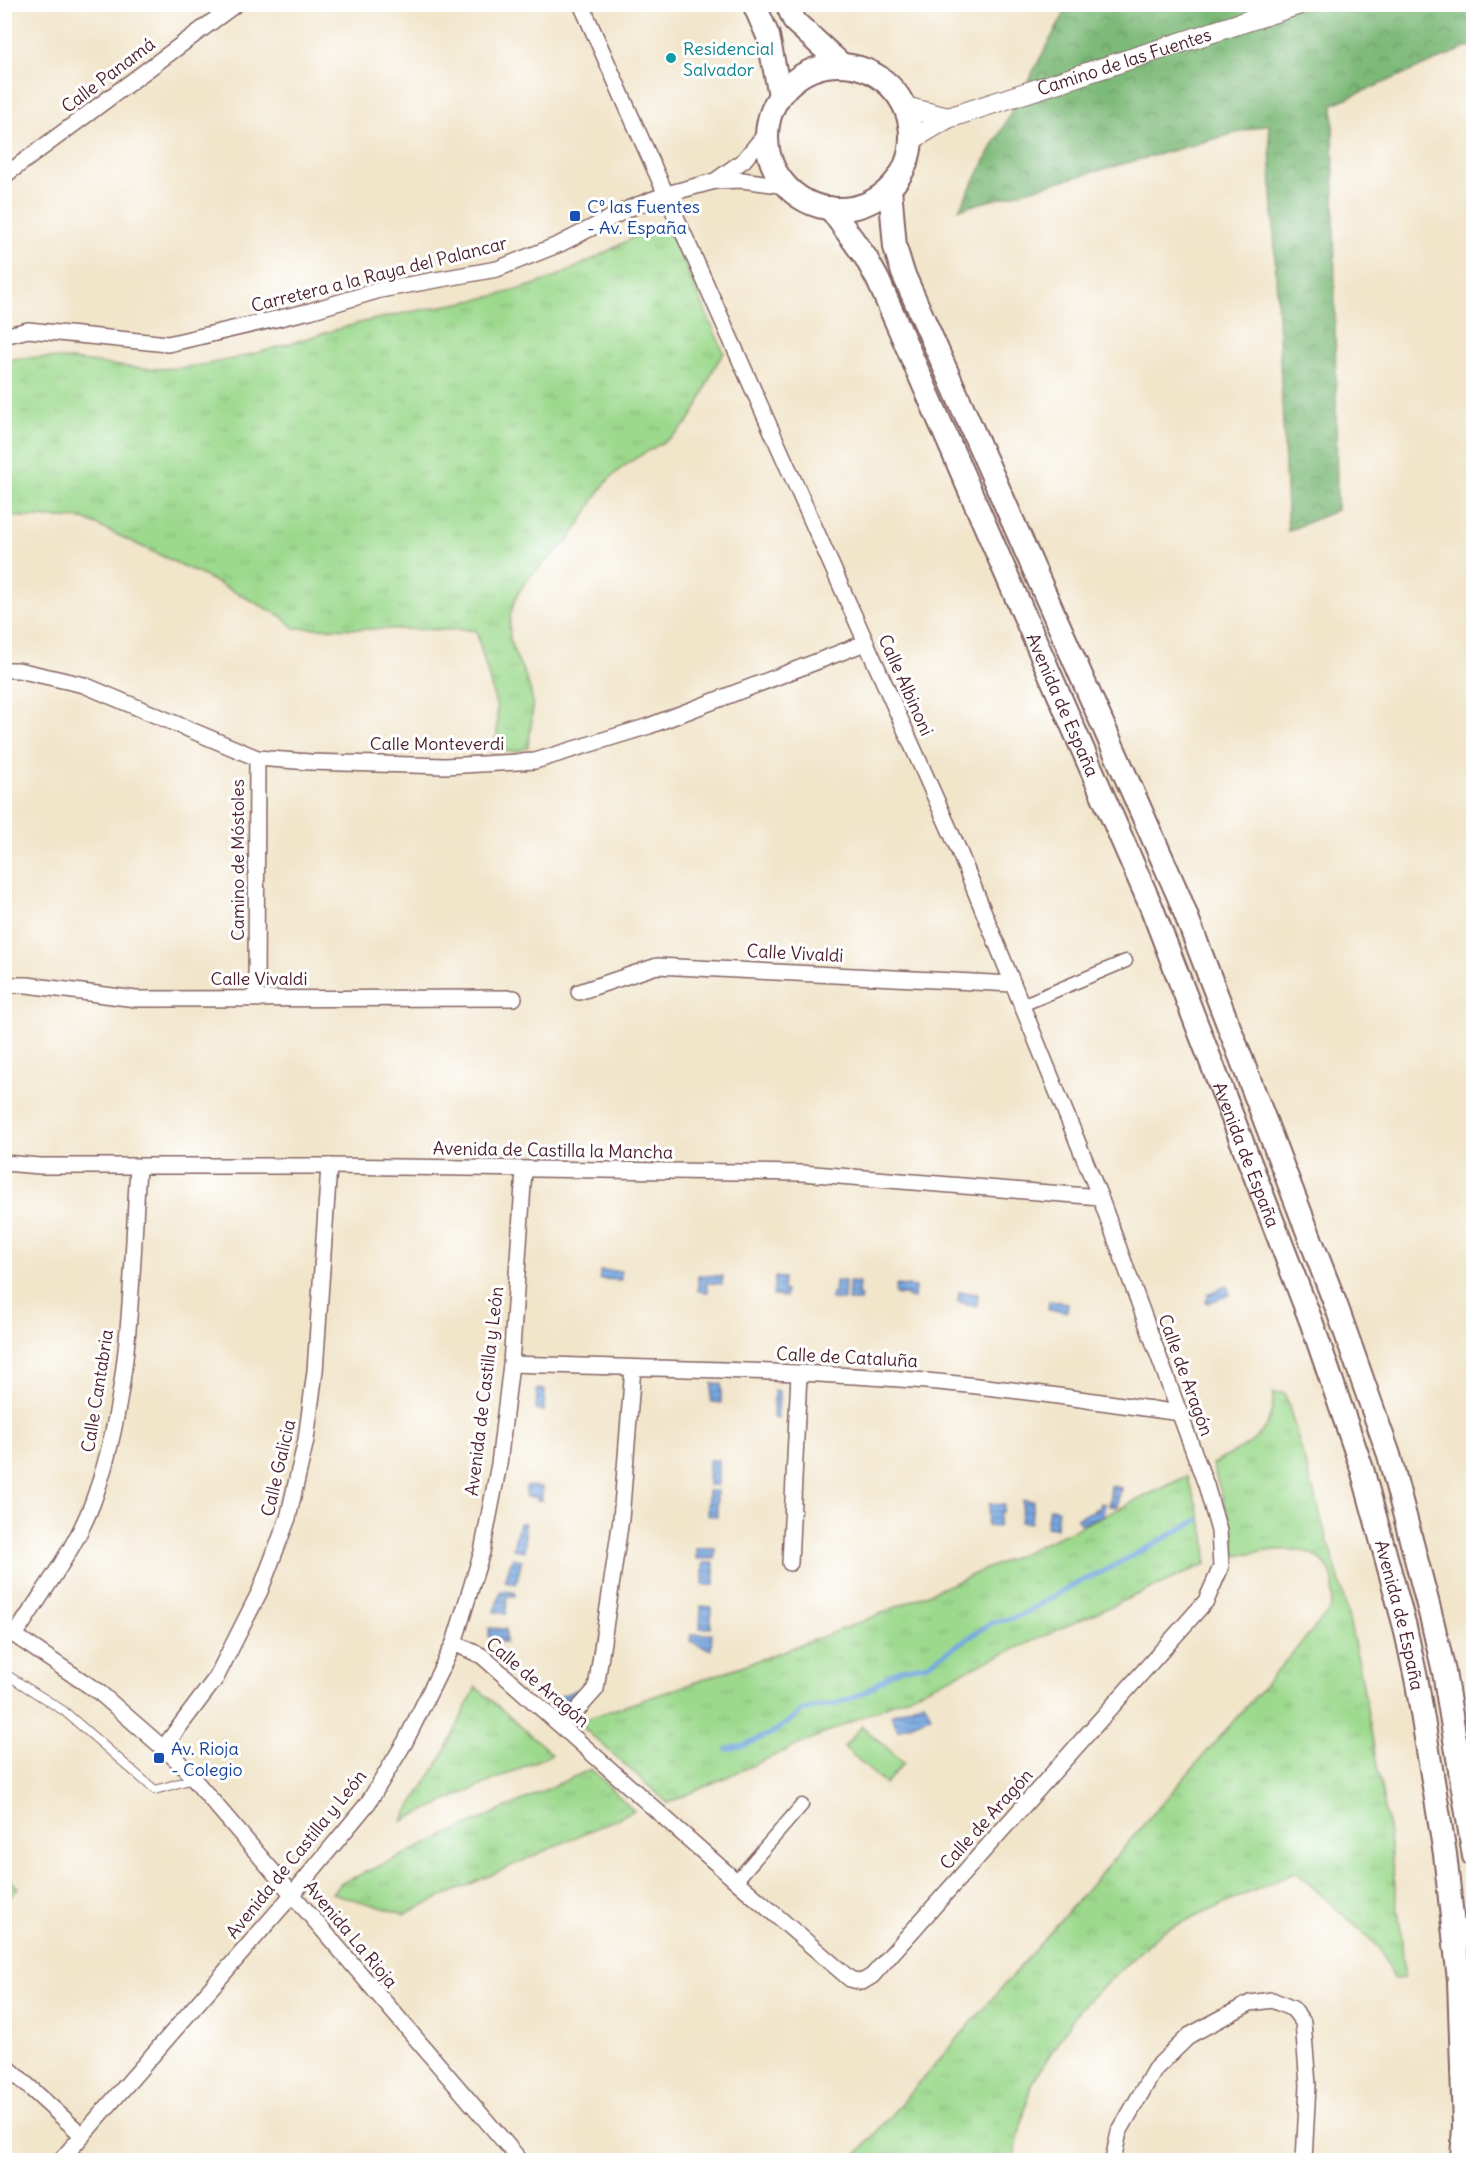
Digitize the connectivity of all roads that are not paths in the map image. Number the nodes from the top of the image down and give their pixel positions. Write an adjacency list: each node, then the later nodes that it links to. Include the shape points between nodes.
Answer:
1 (236, 4): 12 (street, Calle Panamá)
2 (581, 4): 16 (street, Calle Albinoni)
3 (754, 4): 7 (main road, via 768,36)
4 (787, 4): 6 (main road, via 795,22)
5 (1300, 4): 9 (street, Camino de las Fuentes)
6 (841, 64): 7 (main road, via 818,68 797,78); 8 (main road, via 873,72 897,93)
7 (780, 95): 10 (main road)
8 (905, 107): 9 (street); 11 (main road)
9 (948, 117): 11 (street, Camino de las Fuentes)
10 (767, 132): 13 (street, Carretera a la Raya del Palancar, via 744,160); 14 (main road, via 775,170)
11 (912, 140): 15 (main road, via 901,174)
12 (4, 176)
13 (715, 181): 14 (street, Carretera a la Raya del Palancar); 16 (street, Carretera a la Raya del Palancar)
14 (786, 186): 17 (main road, via 799,197)
15 (890, 188): 17 (main road, via 862,205); 46 (main road, Avenida de España, via 895,247 903,273 1179,897 1337,1308 1385,1444 1444,1672)
16 (667, 194): 18 (street, Carretera a la Raya del Palancar, via 497,269 380,290 310,311 168,344 28,330); 19 (street, Calle Albinoni)
17 (830, 208): 55 (main road, Avenida de España, via 878,280 1151,906 1311,1321 1362,1469 1405,1627 1445,1854 1459,1980)
18 (4, 336)
19 (865, 643): 21 (street, Calle Monteverdi, via 649,726 535,761 445,766); 23 (street, Calle Albinoni, via 956,844)
20 (4, 670): 21 (street, Calle Monteverdi, via 84,685)
21 (257, 758): 26 (street, Camino de Móstoles)
22 (1126, 961): 28 (street)
23 (1013, 984): 25 (street, Calle Vivaldi, via 657,966); 28 (street, Calle Albinoni)
24 (4, 985): 26 (street, Calle Vivaldi, via 136,999)
25 (579, 992)
26 (256, 997): 27 (street, Calle Vivaldi)
27 (514, 998)
28 (1022, 1005): 33 (street, Calle Albinoni)
29 (4, 1162): 31 (street, Avenida de Castilla la Mancha)
30 (329, 1166): 31 (street, Avenida de Castilla la Mancha); 32 (street, Avenida de Castilla la Mancha); 43 (street, Calle Galicia, via 315,1371 306,1440 288,1518 260,1591 216,1678)
31 (138, 1167): 39 (street, Calle Cantabria, via 124,1366 113,1432 95,1498 65,1558)
32 (524, 1170): 33 (street, Avenida de Castilla la Mancha, via 802,1173); 34 (street, Avenida de Castilla y León)
33 (1100, 1197): 37 (street, Calle de Aragón)
34 (511, 1364): 35 (street, Calle de Cataluña); 40 (street, Avenida de Castilla y León, via 499,1464 482,1552)
35 (633, 1368): 36 (street, Calle de Cataluña); 42 (street, via 621,1519 596,1689)
36 (799, 1374): 37 (street, Calle de Cataluña, via 916,1380); 38 (street)
37 (1180, 1413): 47 (street, Calle de Aragón, via 1219,1531 1221,1567 1206,1601 872,1976 862,1982 850,1979)
38 (790, 1563)
39 (10, 1631): 43 (street, Avenida La Rioja, via 100,1693)
40 (454, 1642): 47 (street, Calle de Aragón, via 482,1656); 48 (street, Avenida de Castilla y León, via 405,1742 368,1803)
41 (4, 1673): 44 (lane, via 64,1711 155,1790)
42 (571, 1717)
43 (164, 1747): 44 (street, Avenida La Rioja)
44 (193, 1779): 48 (street, Avenida La Rioja)
45 (802, 1805): 47 (street)
46 (1473, 1856)
47 (736, 1881)
48 (292, 1894): 50 (street, Avenida de Castilla y León); 52 (street, Avenida La Rioja)
49 (4, 2064): 50 (street)
50 (82, 2135): 51 (street, Avenida de Castilla y León)
51 (61, 2160)
52 (520, 2160)
53 (1113, 2160): 54 (street, via 1119,2132 1155,2069 1190,2035 1250,2003 1272,2000 1293,2009 1303,2022 1308,2085)
54 (1304, 2160)
55 (1462, 2160)

